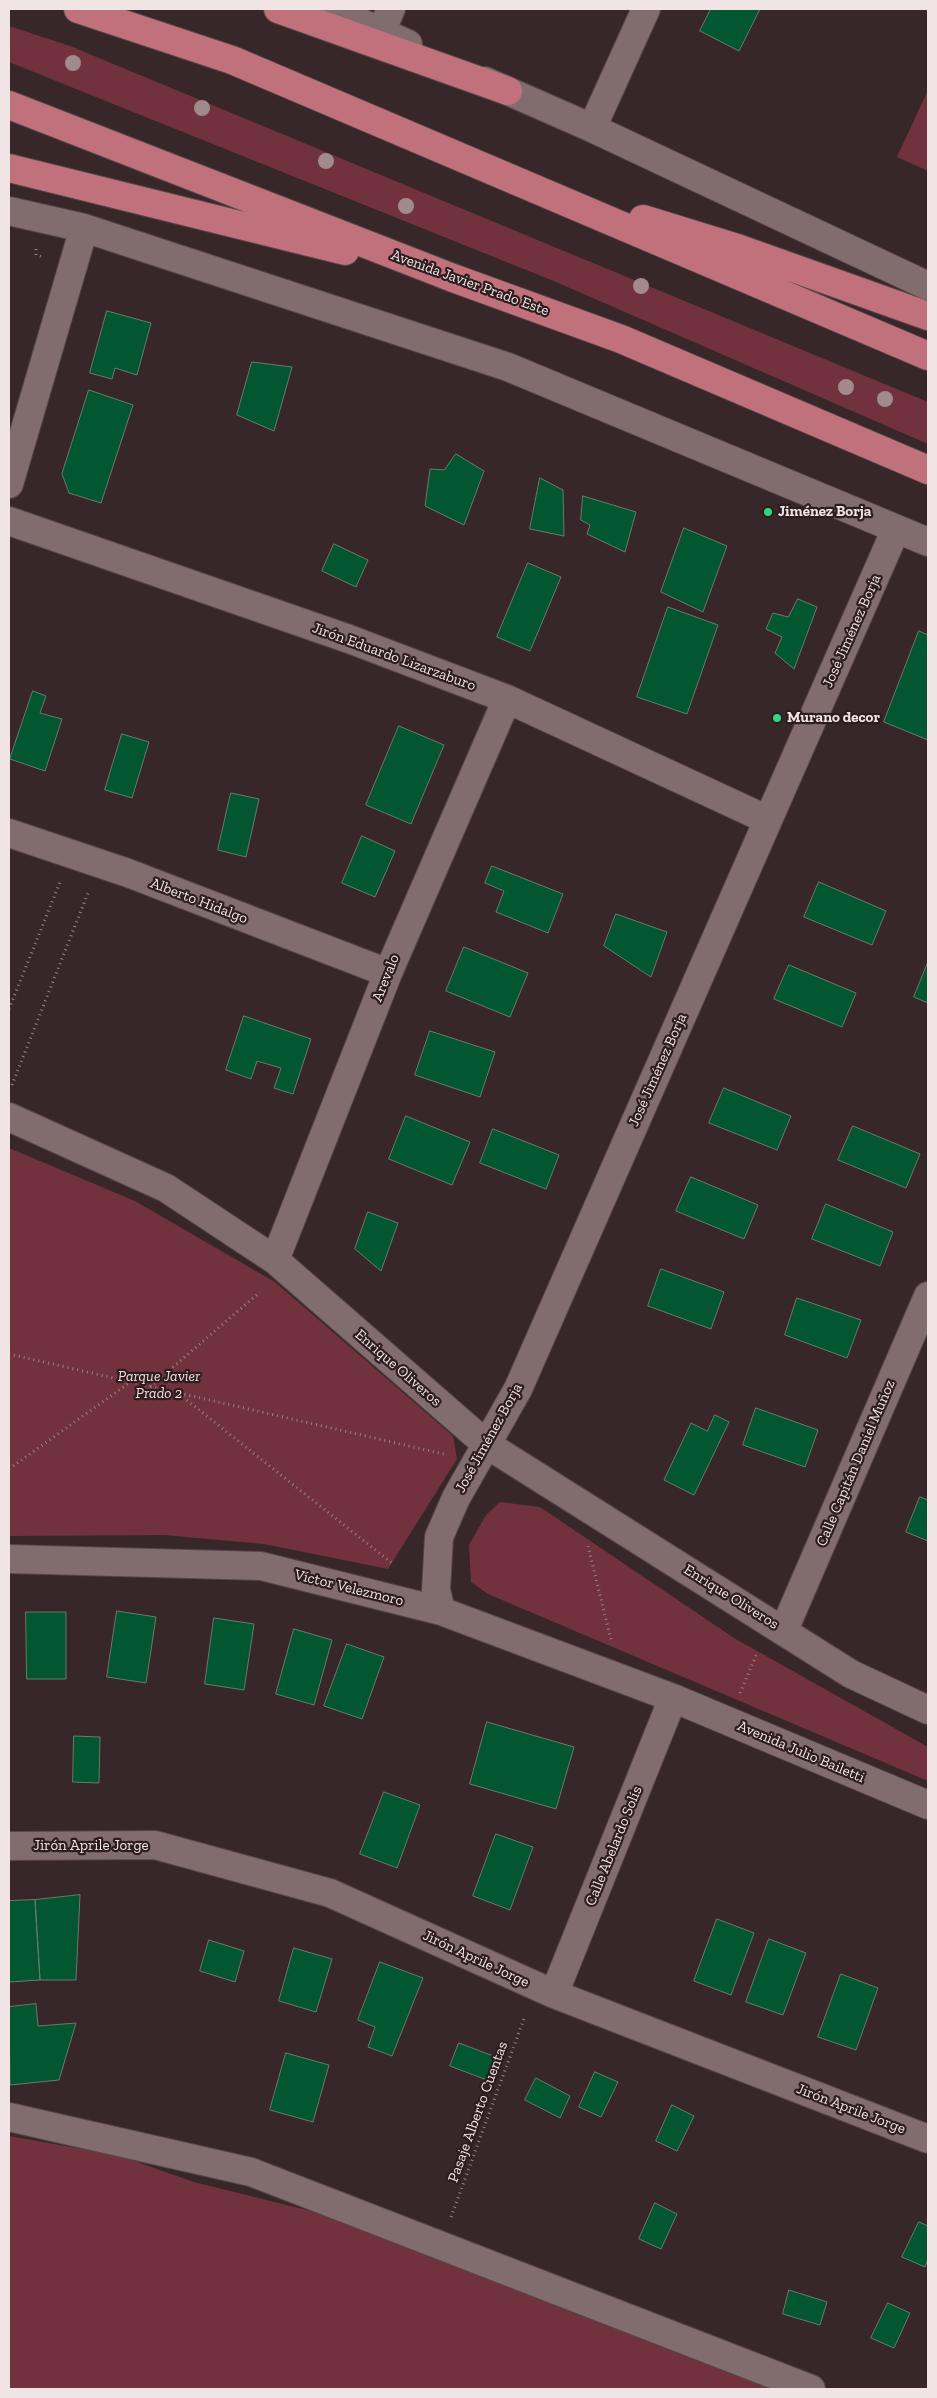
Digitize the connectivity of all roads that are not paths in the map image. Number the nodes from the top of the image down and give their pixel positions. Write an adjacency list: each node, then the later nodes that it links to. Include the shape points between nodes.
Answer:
1 (78, 9): 7 (highway)
2 (135, 9): 7 (highway)
3 (278, 9): 8 (highway)
4 (331, 9): 6 (street)
5 (646, 9): 10 (street)
6 (386, 20): 8 (street)
7 (232, 60): 11 (highway)
8 (508, 91): 10 (street)
9 (9, 105): 15 (highway, Avenida Javier Prado Este)
10 (592, 128): 16 (street)
11 (478, 166): 17 (highway, via 737,248); 19 (highway)
12 (9, 168): 15 (highway)
13 (9, 212): 14 (street)
14 (84, 228): 22 (street); 24 (street, via 508,367)
15 (453, 278): 18 (highway, Avenida Javier Prado Este)
16 (928, 286)
17 (928, 316)
18 (621, 339): 20 (highway, Avenida Javier Prado Este); 21 (highway)
19 (928, 356)
20 (928, 470)
21 (928, 482)
22 (9, 484)
23 (9, 521): 26 (street, Jirón Eduardo Lizarzaburo, via 340,636)
24 (896, 529): 25 (street); 27 (street, José Jiménez Borja)
25 (928, 542)
26 (507, 699): 27 (street, Jirón Eduardo Lizarzaburo); 29 (street, Arevalo)
27 (768, 820): 33 (street, José Jiménez Borja, via 518,1389)
28 (9, 833): 29 (street, Alberto Hidalgo, via 128,873)
29 (388, 973): 31 (street, Arevalo)
30 (9, 1117): 31 (street, Enrique Oliveros, via 166,1188)
31 (275, 1260): 33 (street, Enrique Oliveros)
32 (928, 1296): 36 (street, Calle Capitán Daniel Muñoz)
33 (481, 1452): 35 (street, José Jiménez Borja, via 438,1537); 36 (street, Enrique Oliveros, via 577,1501)
34 (9, 1559): 35 (street, Víctor Velezmoro, via 261,1566)
35 (438, 1600): 37 (street, Víctor Velezmoro)
36 (777, 1626): 38 (street, via 851,1674)
37 (673, 1698): 39 (street, Avenida Julio Bailetti); 41 (street, Calle Abelardo Solís)
38 (928, 1710)
39 (928, 1806)
40 (9, 1846): 41 (street, Jirón Aprile Jorge, via 155,1846 330,1892)
41 (545, 1990): 43 (street, Jirón Aprile Jorge)
42 (9, 2117): 44 (street, via 250,2172)
43 (928, 2139)
44 (811, 2389)

